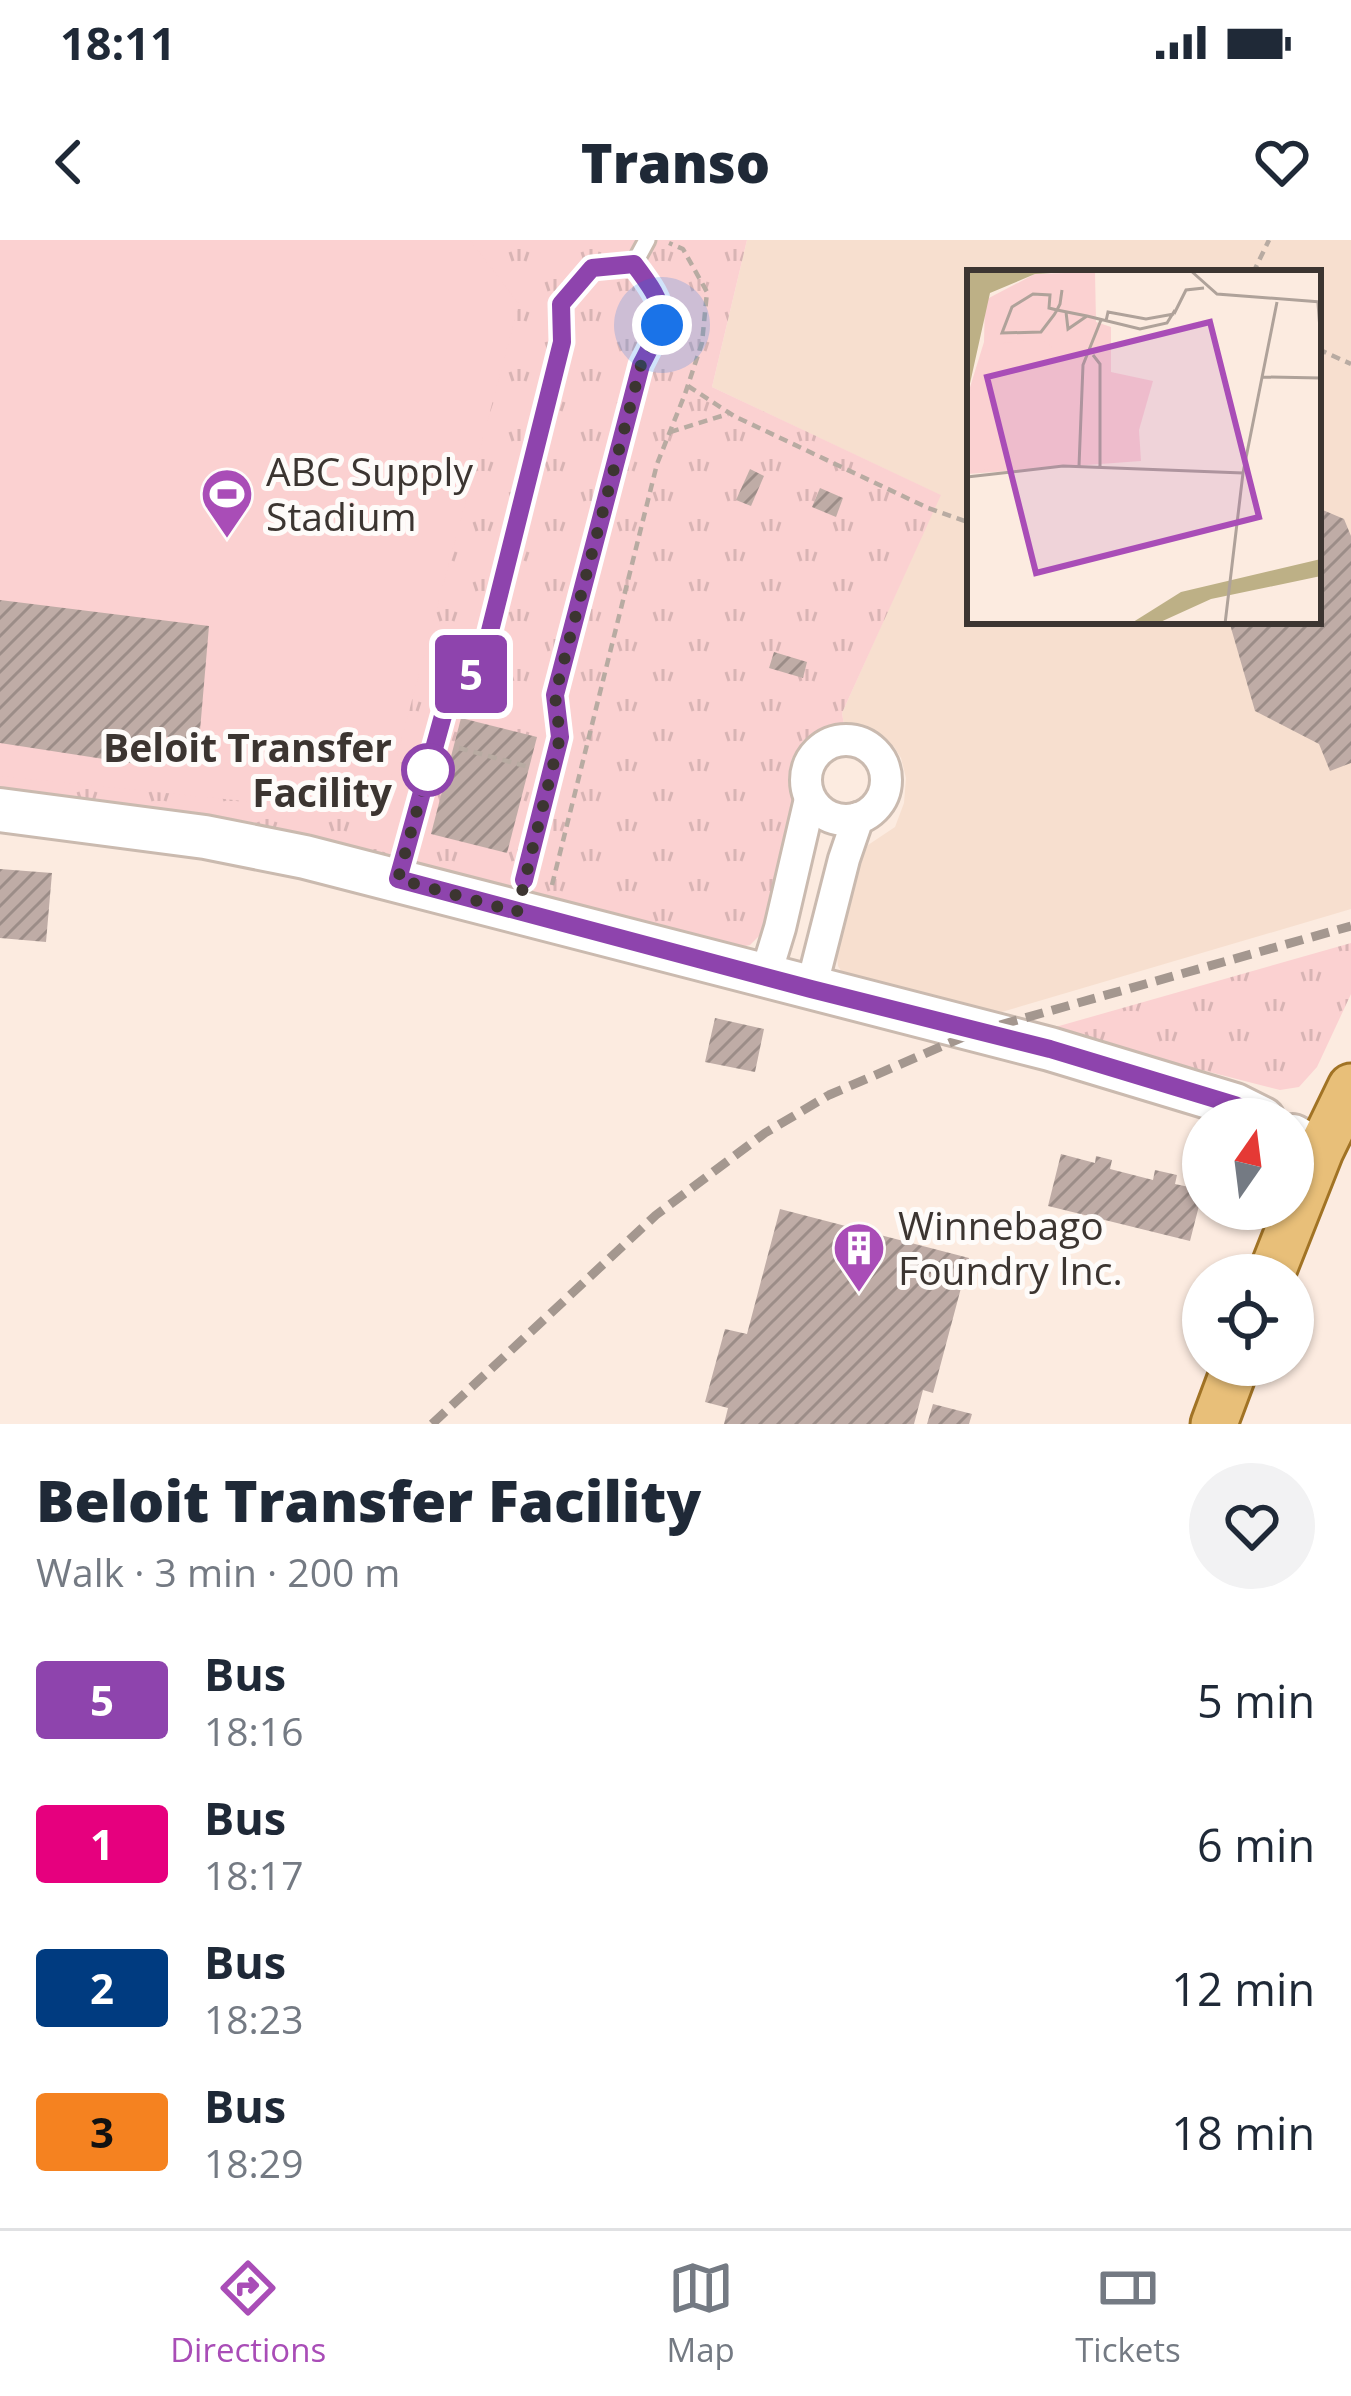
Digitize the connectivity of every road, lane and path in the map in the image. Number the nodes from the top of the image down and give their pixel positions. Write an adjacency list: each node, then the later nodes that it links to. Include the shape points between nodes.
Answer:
1 (646, 240): 4 (lane)
2 (664, 240): 8 (path, via 683,249 707,292)
3 (1269, 240): 5 (path)
4 (634, 264): 17 (lane, via 592,268 561,304 562,342 483,659 446,705); 18 (lane, via 657,294 662,325 641,365 555,695 560,737)
5 (1254, 270)
6 (1321, 350): 7 (path)
7 (1351, 364)
8 (688, 386): 9 (path); 10 (path)
9 (730, 413): 10 (path); 11 (path)
10 (670, 432): 18 (path)
11 (967, 522)
12 (459, 748): 13 (path)
13 (534, 768)
14 (810, 799): 16 (street, via 831,817); 16 (street, via 806,772 820,748 856,741 877,755 886,778 879,802); 19 (street)
15 (0, 810): 17 (street, via 205,837)
16 (858, 818): 20 (street)
17 (398, 879): 18 (street)
18 (530, 915): 19 (street)
19 (764, 977): 20 (street)
20 (811, 989): 22 (street)
21 (1351, 1087): 23 (main road)
22 (1212, 1098)
23 (1314, 1134)
24 (1228, 1386): 25 (main road)
25 (1214, 1424)

